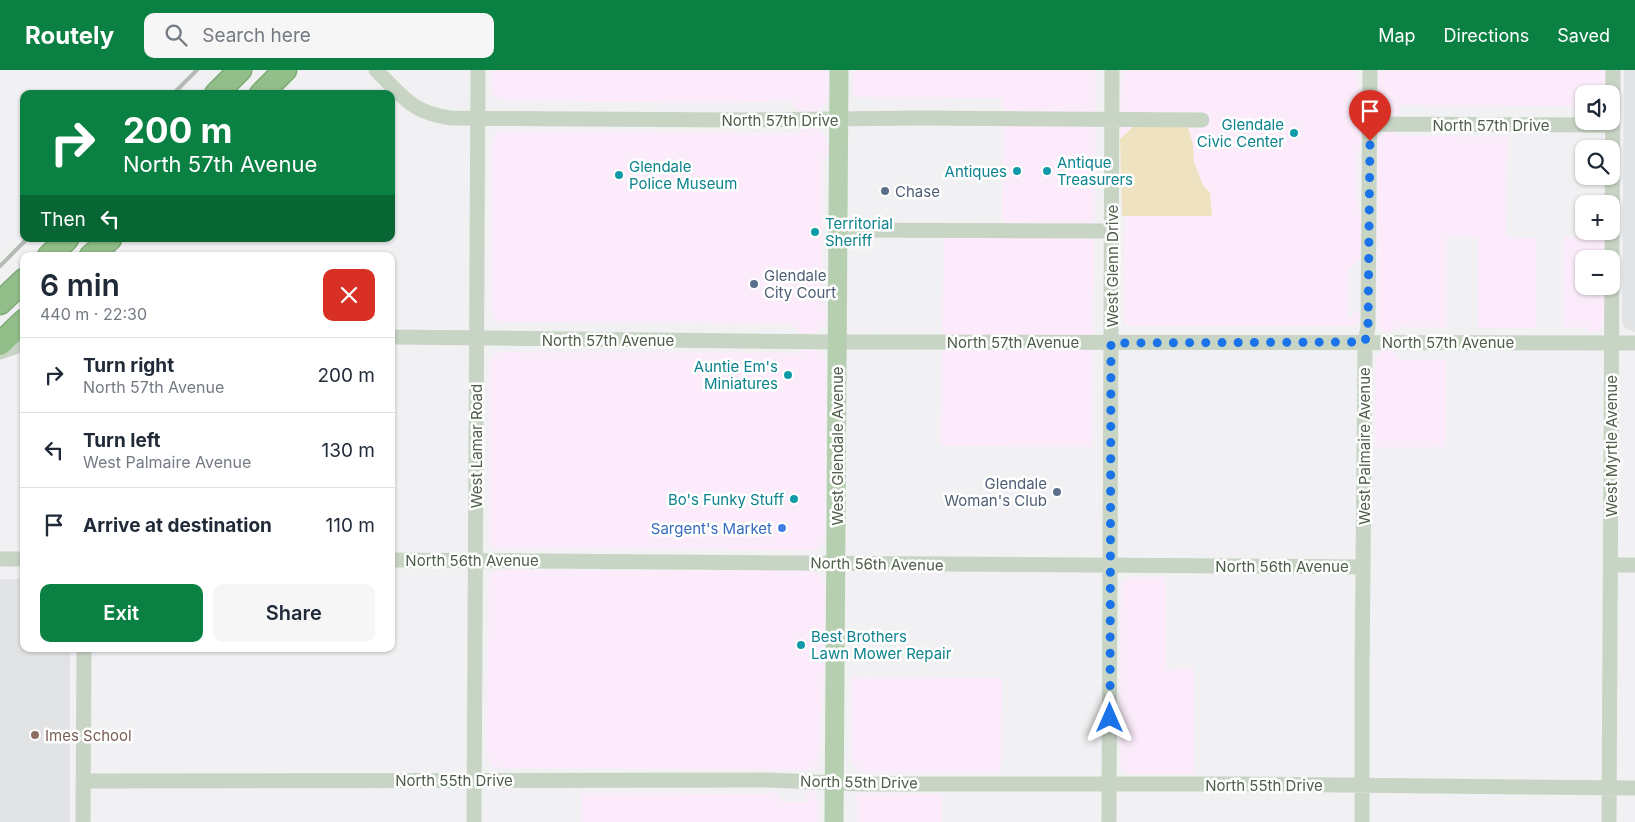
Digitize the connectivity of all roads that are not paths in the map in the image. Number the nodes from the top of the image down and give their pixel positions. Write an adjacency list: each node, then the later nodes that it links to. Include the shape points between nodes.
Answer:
1 (240, 70): 10 (highway)
2 (286, 70): 11 (highway)
3 (376, 70): 12 (street, North 57th Drive, via 417,109 440,117)
4 (478, 70): 12 (street, West Lamar Road)
5 (839, 70): 13 (main road, West Glendale Avenue)
6 (1112, 70): 14 (street, West Glenn Drive)
7 (1370, 70): 16 (street, West Palmaire Avenue)
8 (1613, 70): 9 (street, West Myrtle Avenue)
9 (1613, 85)
10 (220, 90)
11 (265, 90)
12 (478, 118): 13 (street, North 57th Drive); 29 (street, West Lamar Road)
13 (839, 119): 14 (street, North 57th Drive); 19 (main road, West Glendale Avenue)
14 (1112, 120): 15 (street, North 57th Drive); 20 (street, West Glenn Drive)
15 (1202, 120)
16 (1370, 124): 17 (street, North 57th Drive); 31 (street, West Palmaire Avenue, via 1368,327)
17 (1575, 125)
18 (1612, 130): 33 (street, West Myrtle Avenue)
19 (838, 230): 20 (street); 30 (main road, West Glendale Avenue)
20 (1112, 231): 32 (street, West Glenn Drive)
21 (64, 242): 23 (highway)
22 (107, 242): 24 (highway)
23 (53, 252)
24 (95, 252)
25 (20, 284): 26 (highway)
26 (0, 303)
27 (20, 325): 35 (highway)
28 (395, 338): 29 (street, North 57th Avenue)
29 (476, 339): 30 (street, North 57th Avenue); 40 (street, West Lamar Road)
30 (837, 342): 32 (street, North 57th Avenue); 42 (main road, West Glendale Avenue)
31 (1365, 342): 32 (street, North 57th Avenue); 33 (street, North 57th Avenue); 46 (street, West Palmaire Avenue)
32 (1111, 343): 43 (street, West Glenn Drive)
33 (1611, 343): 34 (street, North 57th Avenue); 44 (street, West Myrtle Avenue)
34 (1635, 343)
35 (0, 344)
36 (20, 345): 37 (street)
37 (0, 352)
38 (0, 559): 39 (street)
39 (20, 559)
40 (475, 559): 41 (street, North 56th Avenue); 42 (street, North 56th Avenue); 49 (street, West Lamar Road)
41 (395, 560)
42 (836, 564): 43 (street, North 56th Avenue); 50 (main road, West Glendale Avenue)
43 (1111, 565): 46 (street, North 56th Avenue); 51 (street, West Glenn Drive)
44 (1611, 565): 45 (street); 53 (street, West Myrtle Avenue)
45 (1635, 565)
46 (1363, 567): 52 (street, West Palmaire Avenue)
47 (84, 652): 48 (street)
48 (83, 780): 49 (street, North 55th Drive); 55 (street)
49 (474, 780): 50 (street, North 55th Drive, via 767,780); 56 (street, West Lamar Road)
50 (835, 784): 51 (street, North 55th Drive); 57 (main road, West Glendale Avenue)
51 (1110, 784): 52 (street, North 55th Drive); 58 (street, West Glenn Drive)
52 (1363, 785): 53 (street, North 55th Drive); 59 (street, West Palmaire Avenue)
53 (1609, 788): 54 (street, North 55th Drive); 60 (street, West Myrtle Avenue)
54 (1635, 788)
55 (83, 822)
56 (474, 822)
57 (834, 822)
58 (1110, 822)
59 (1362, 822)
60 (1609, 822)

